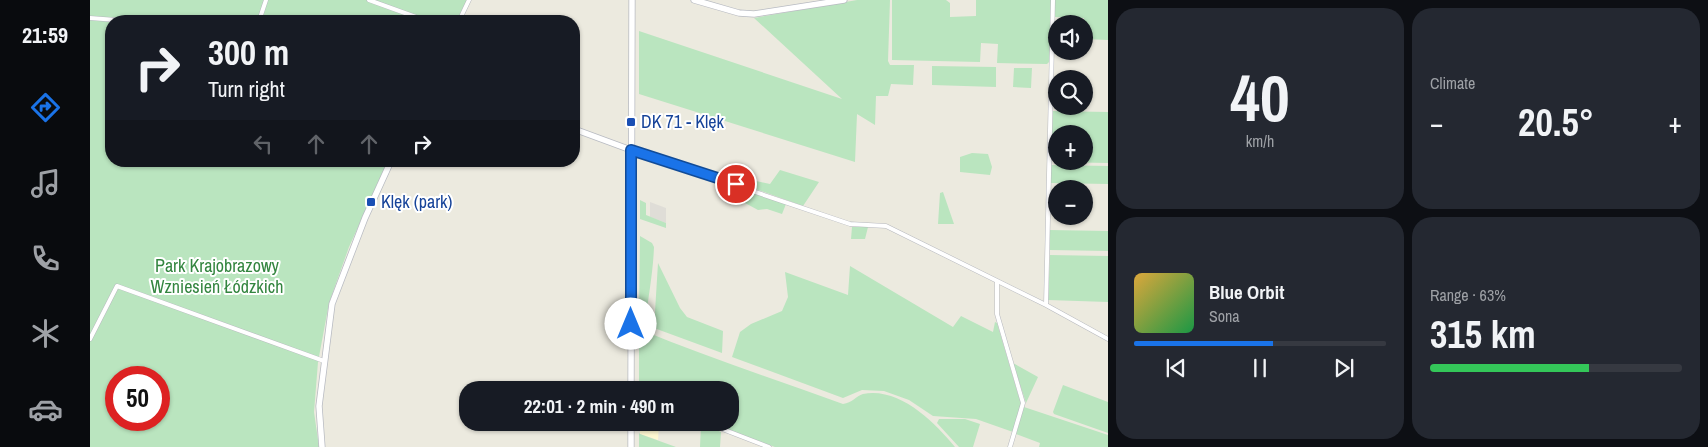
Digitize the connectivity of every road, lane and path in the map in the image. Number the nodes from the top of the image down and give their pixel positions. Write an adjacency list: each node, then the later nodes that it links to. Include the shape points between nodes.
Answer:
1 (266, 0): 9 (street)
2 (369, 0): 10 (street)
3 (469, 0): 11 (street)
4 (632, 0): 15 (street)
5 (694, 0): 8 (street, via 754,14)
6 (844, 0): 8 (street)
7 (1053, 0): 18 (street)
8 (832, 1)
9 (261, 15)
10 (410, 15)
11 (462, 15)
12 (90, 18): 13 (street)
13 (105, 19)
14 (580, 131): 15 (street)
15 (631, 150): 17 (street, via 850,224 886,226); 22 (street)
16 (388, 167): 21 (street, via 334,297)
17 (997, 281): 18 (street); 28 (street, via 997,314 1024,402)
18 (1046, 305): 20 (street)
19 (90, 339): 21 (street, via 117,286)
20 (1108, 340)
21 (324, 361): 25 (street, via 318,412)
22 (631, 381)
23 (631, 431): 26 (street)
24 (727, 431): 27 (street)
25 (322, 447)
26 (631, 447)
27 (769, 447)
28 (1010, 447)

